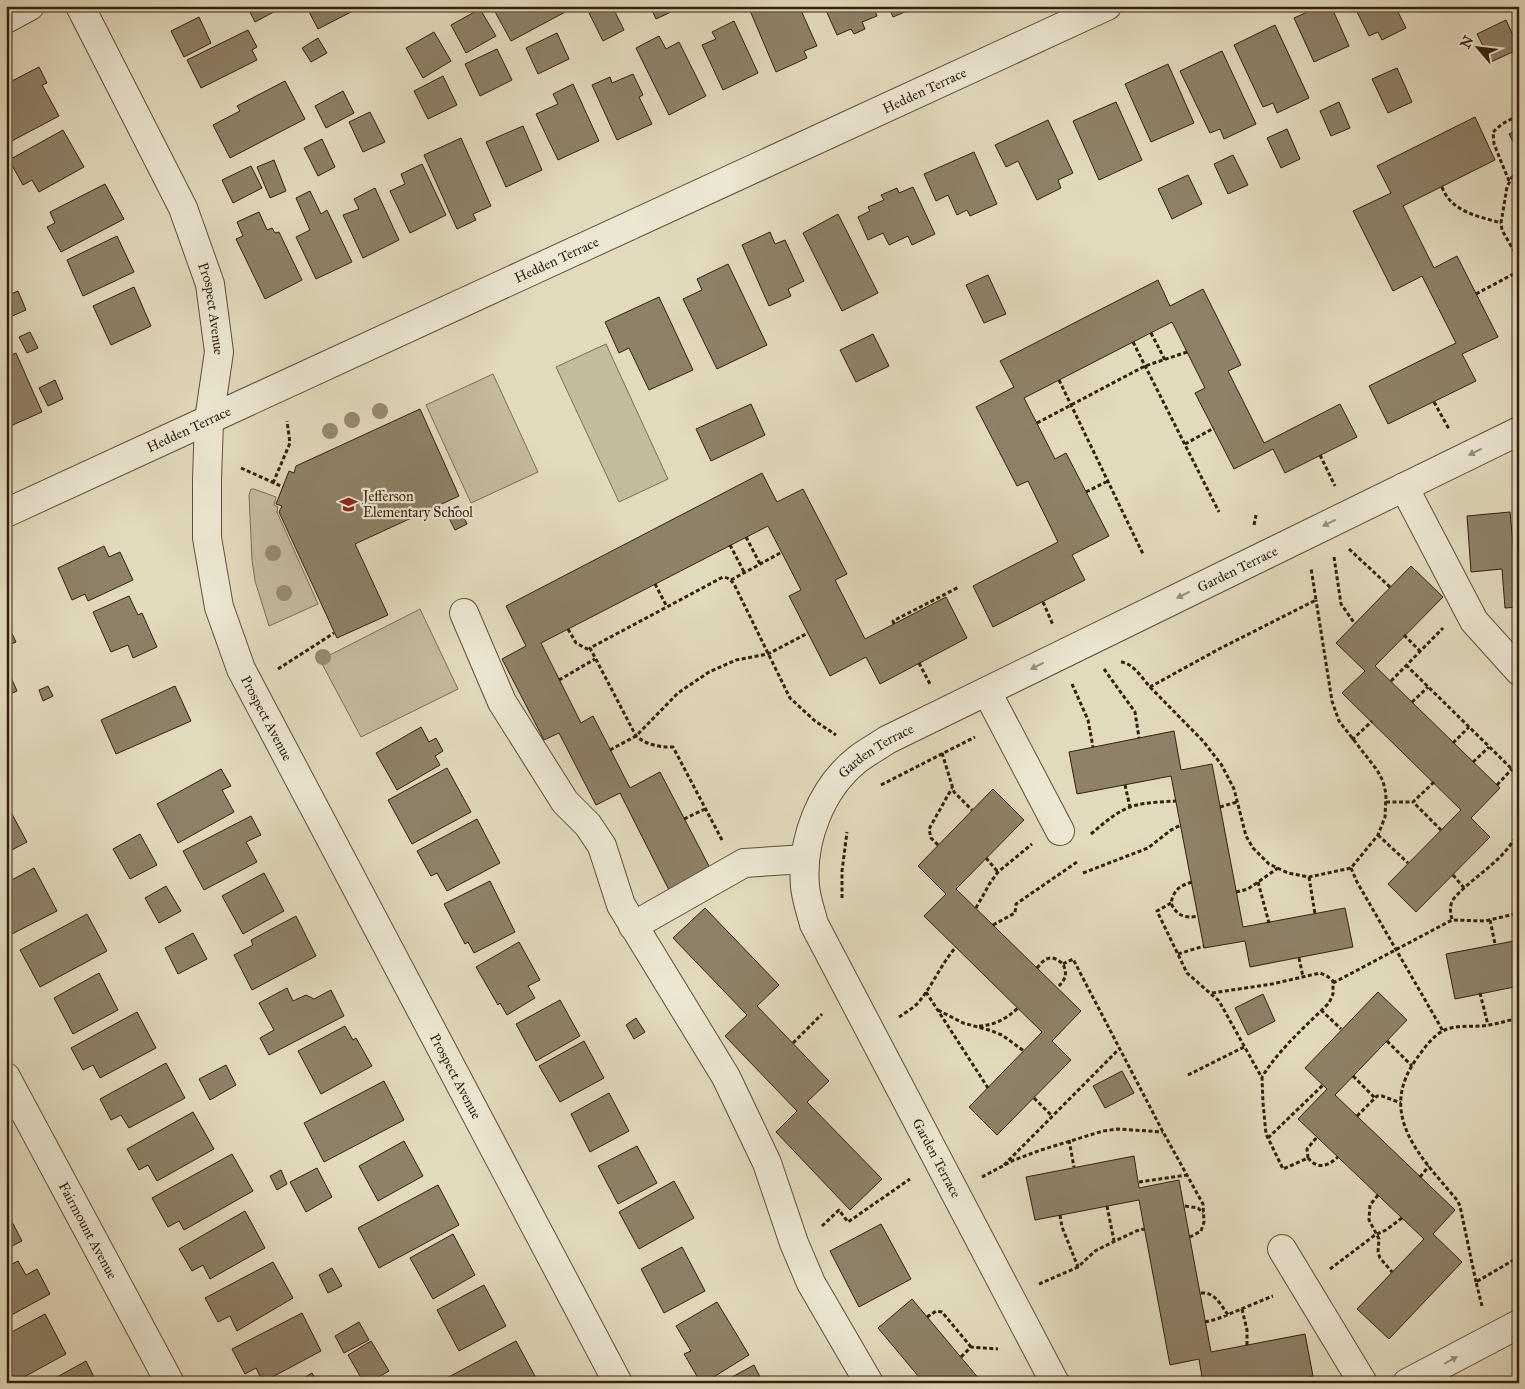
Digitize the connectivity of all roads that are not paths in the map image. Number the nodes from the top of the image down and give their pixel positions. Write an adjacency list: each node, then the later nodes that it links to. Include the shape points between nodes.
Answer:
1 (30, 6): 4 (street)
2 (80, 6): 5 (street, Prospect Avenue, via 183,208 210,284 219,352)
3 (1107, 6): 5 (street, Hedden Terrace)
4 (6, 19)
5 (210, 420): 8 (street, Hedden Terrace); 19 (street, Prospect Avenue, via 207,538 219,606 241,669)
6 (1519, 431): 7 (street, Garden Terrace, one-way to 7)
7 (1404, 487): 10 (street, via 1474,620); 11 (street, Garden Terrace, one-way to 11)
8 (6, 513)
9 (464, 614): 14 (street, via 502,702 565,802 588,825 602,846 621,905)
10 (1519, 671)
11 (987, 692): 12 (street); 13 (street, Garden Terrace, via 887,740 857,760 833,786 816,814)
12 (1068, 831)
13 (805, 859): 14 (street, via 744,863); 21 (street, Garden Terrace, via 805,887 814,924)
14 (633, 926): 20 (street, via 726,1077 767,1163 797,1251)
15 (6, 1077): 18 (street, Fairmount Avenue)
16 (1282, 1249): 22 (street)
17 (1519, 1324): 23 (street, one-way to 17)
18 (170, 1383)
19 (618, 1383)
20 (868, 1383)
21 (1055, 1383)
22 (1363, 1383)
23 (1408, 1383)

